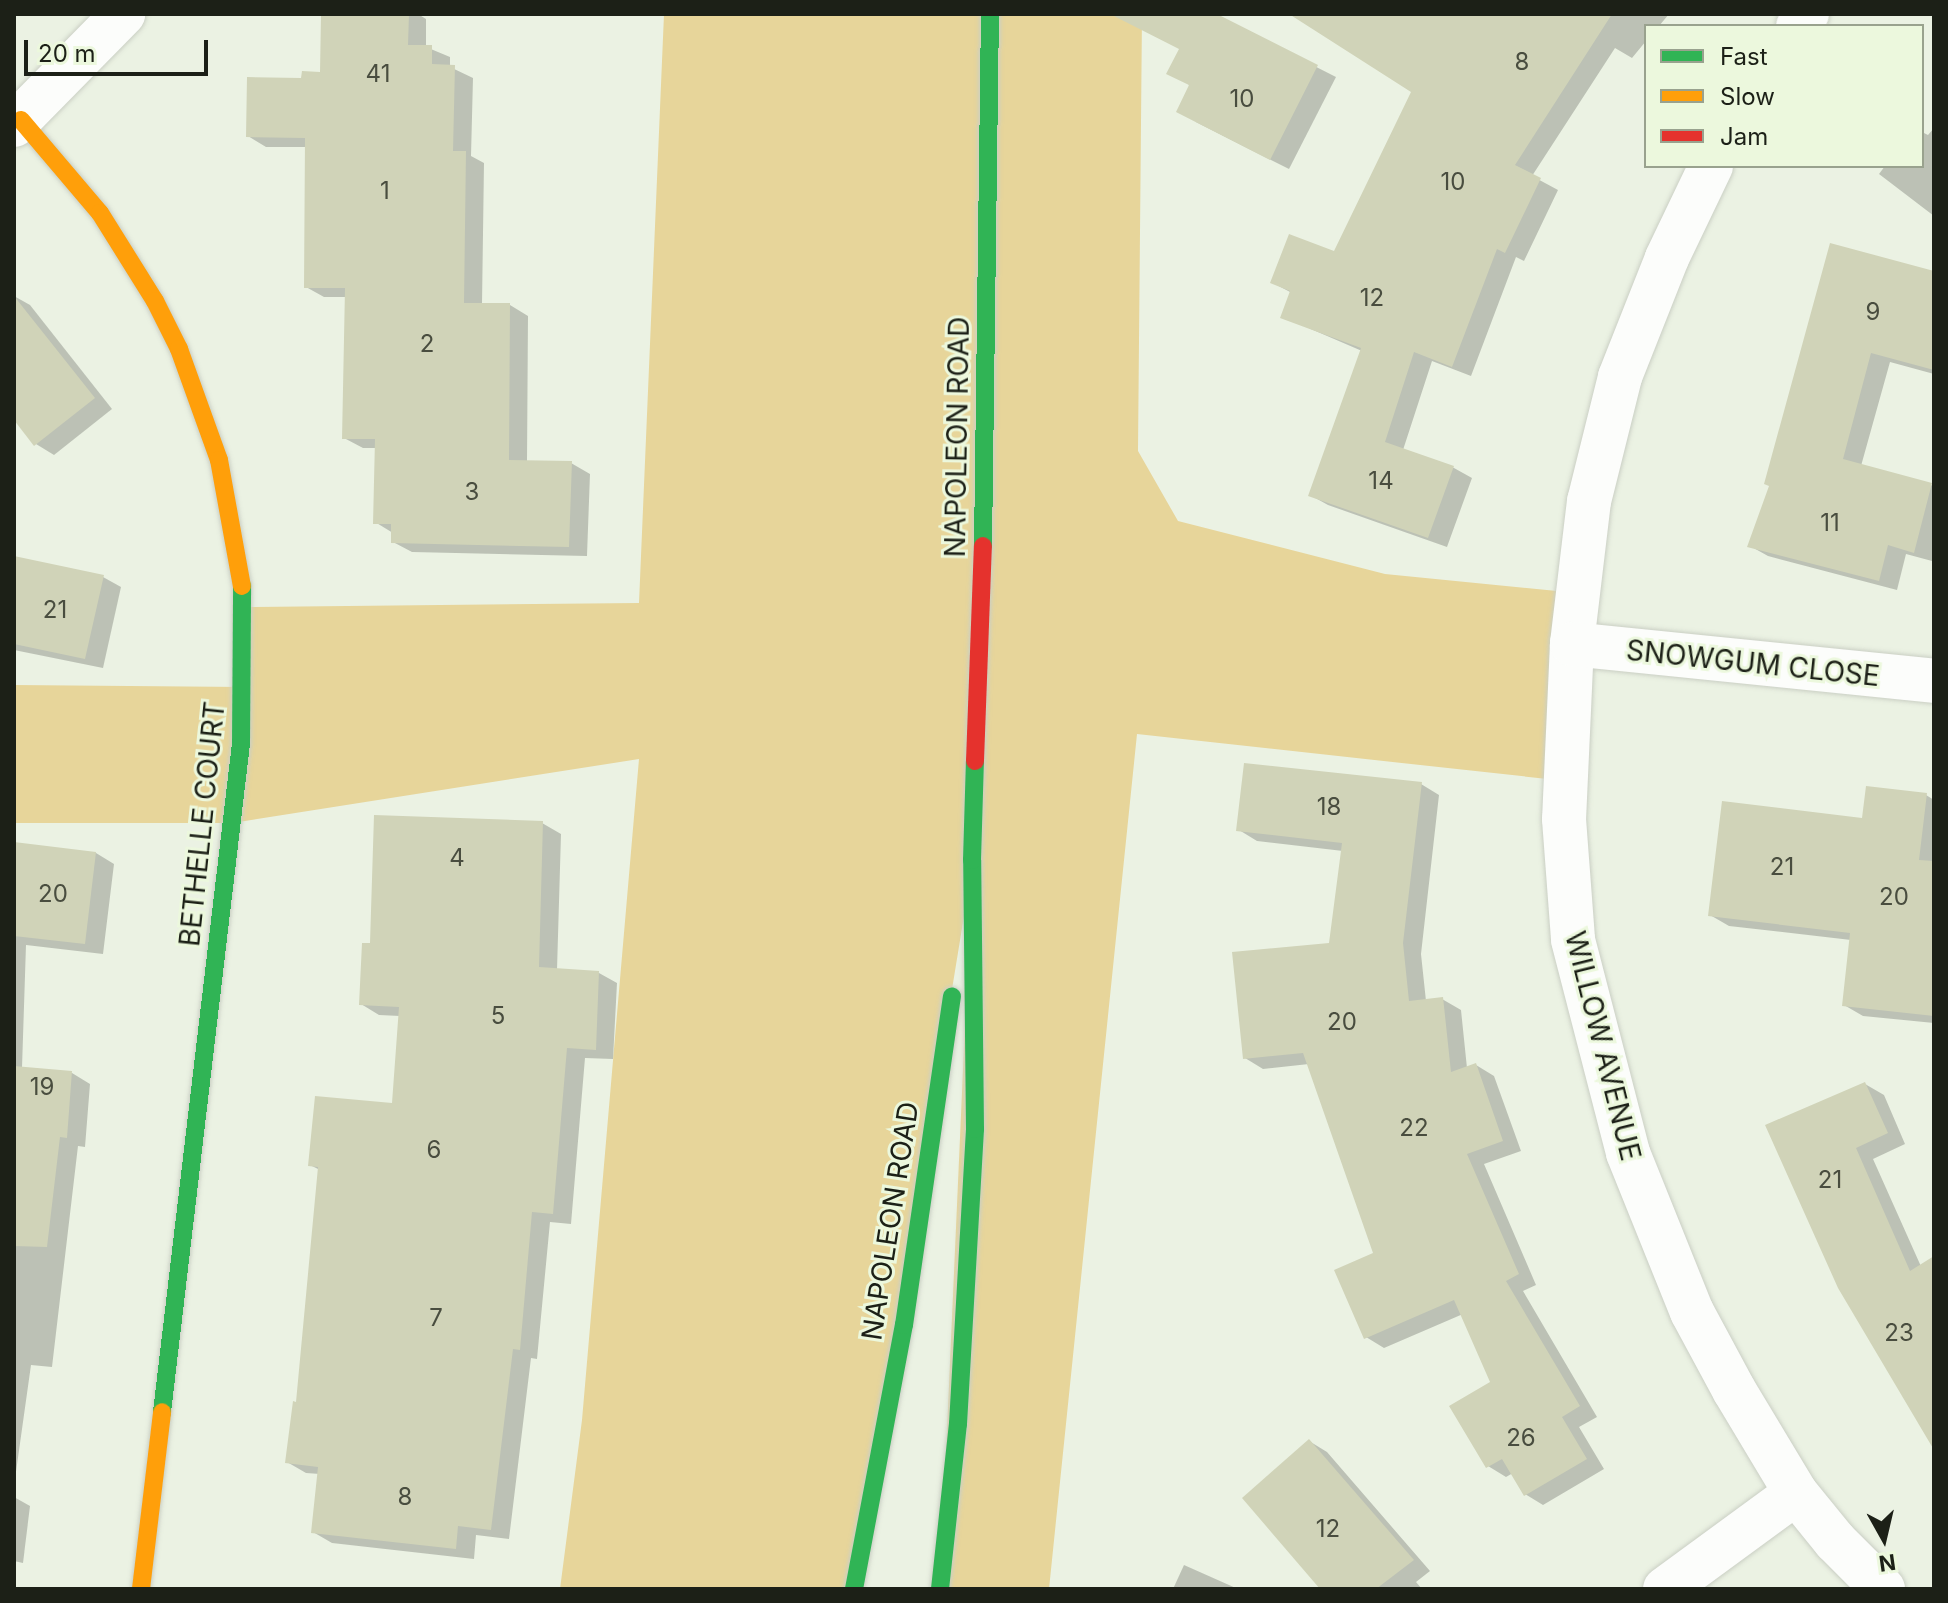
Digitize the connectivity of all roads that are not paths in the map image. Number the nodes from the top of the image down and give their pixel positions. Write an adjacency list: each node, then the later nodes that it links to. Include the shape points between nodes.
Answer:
1 (123, 14): 3 (street)
2 (990, 14): 7 (main road, NAPOLEON ROAD, via 984,502)
3 (17, 123): 9 (main road, BETHELLE COURT, via 100,213 179,349 219,460 244,597 241,744)
4 (1710, 168): 5 (street, WILLOW AVENUE, via 1620,377 1589,501)
5 (1572, 644): 6 (street, SNOWGUM CLOSE); 8 (street, WILLOW AVENUE, via 1566,875 1573,940 1594,1030 1628,1153 1692,1312)
6 (1934, 681)
7 (972, 860): 10 (main road, NAPOLEON ROAD, via 904,1325); 11 (main road, NAPOLEON ROAD, via 975,1129 958,1424)
8 (1796, 1493): 12 (street); 13 (street, WILLOW AVENUE)
9 (141, 1589)
10 (854, 1589)
11 (940, 1589)
12 (1665, 1589)
13 (1883, 1589)

